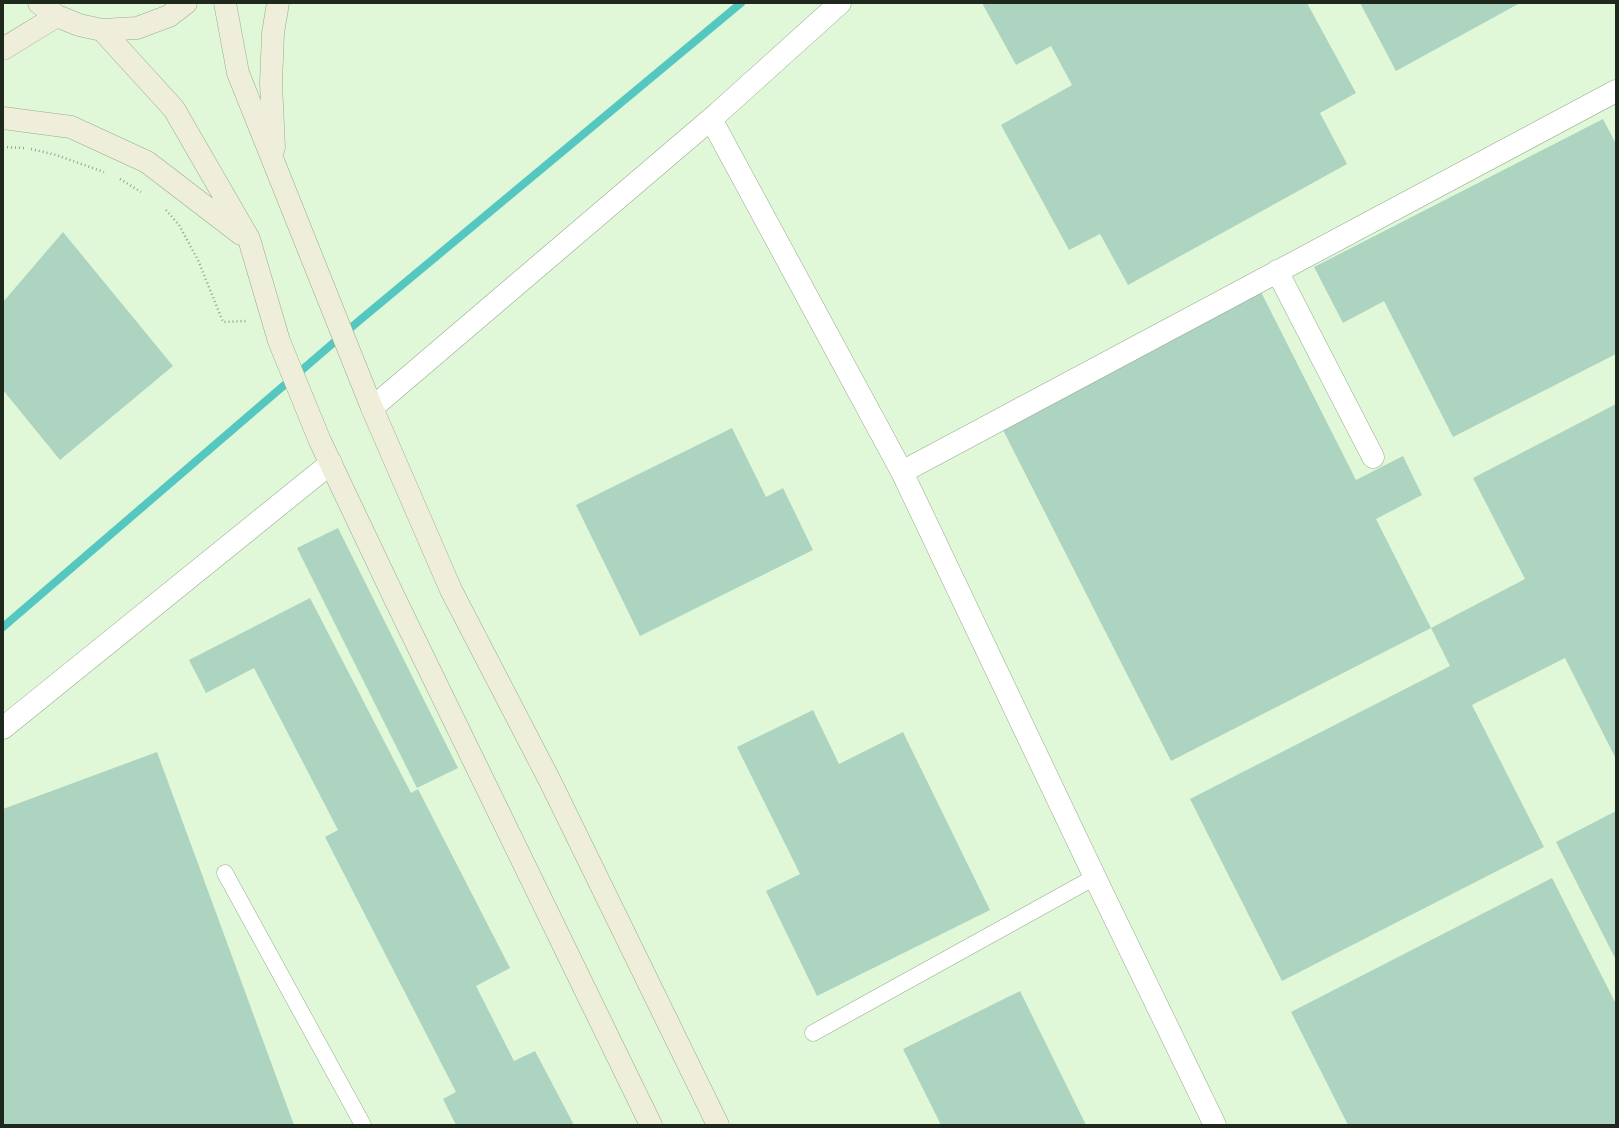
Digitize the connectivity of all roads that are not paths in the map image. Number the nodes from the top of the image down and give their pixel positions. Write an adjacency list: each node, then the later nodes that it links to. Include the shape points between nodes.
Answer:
1 (39, 3): 6 (street)
2 (186, 3): 7 (street, via 169,16 136,28)
3 (225, 3): 12 (street, via 238,73)
4 (278, 3): 12 (street, via 273,33 271,83)
5 (840, 3): 11 (street)
6 (57, 16): 7 (street, via 79,25); 8 (street)
7 (102, 30): 13 (street, via 174,110)
8 (3, 49)
9 (1616, 91): 14 (street)
10 (3, 118): 13 (street, via 71,127 147,162)
11 (711, 119): 15 (street); 18 (street)
12 (274, 165): 15 (street)
13 (249, 239): 17 (street, via 276,331)
14 (1277, 271): 16 (street); 18 (street)
15 (372, 408): 25 (street, via 451,590 550,781)
16 (1373, 457)
17 (331, 463): 19 (street); 24 (street)
18 (902, 472): 21 (street)
19 (3, 728)
20 (225, 873): 23 (lane)
21 (1095, 877): 22 (lane); 26 (street)
22 (814, 1033)
23 (363, 1125)
24 (651, 1125)
25 (718, 1125)
26 (1215, 1125)

